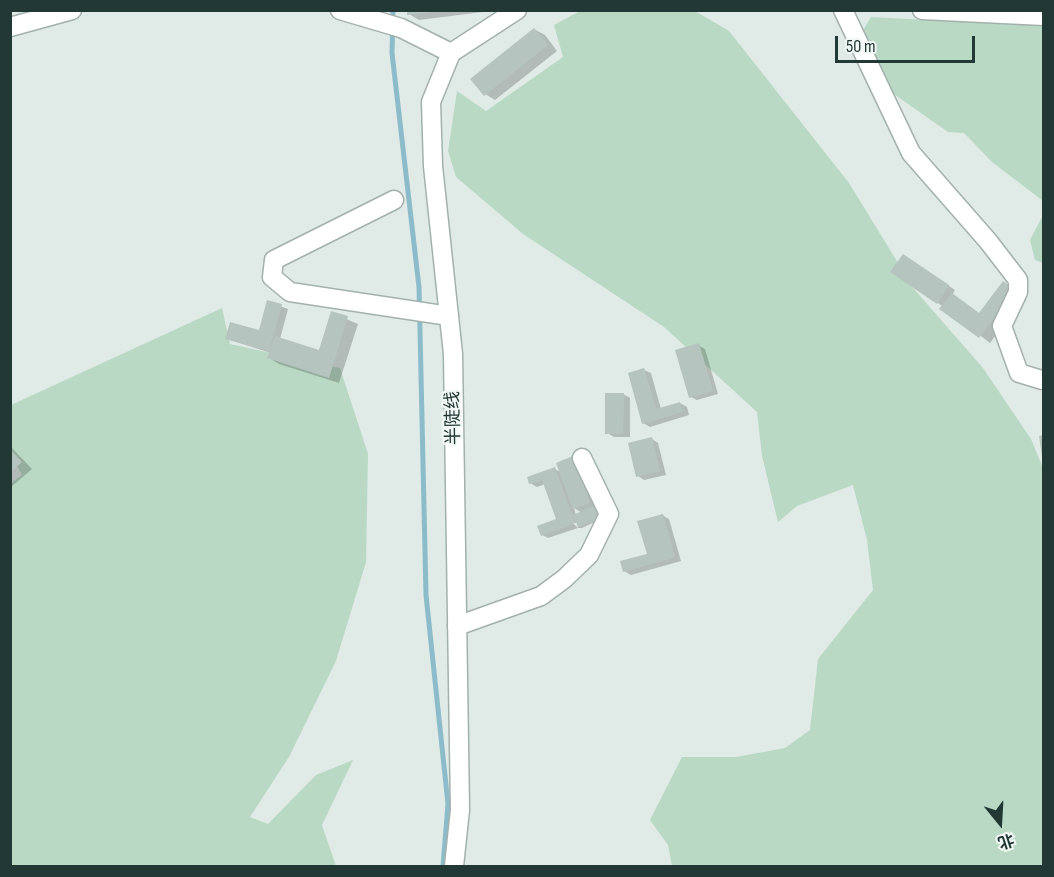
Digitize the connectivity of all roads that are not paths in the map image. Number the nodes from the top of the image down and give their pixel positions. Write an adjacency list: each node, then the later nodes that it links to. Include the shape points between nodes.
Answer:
1 (72, 10): 7 (street)
2 (339, 10): 8 (street, via 401,28)
3 (517, 10): 8 (street)
4 (843, 10): 11 (street, via 911,153 1018,280 1018,292 1002,326 1019,373)
5 (922, 10): 6 (street)
6 (1044, 16)
7 (10, 27)
8 (451, 53): 10 (street, 半陡线, via 431,102)
9 (394, 200): 10 (street, via 274,260 272,277 290,292)
10 (441, 314): 13 (street, 半陡线, via 453,354)
11 (1042, 380)
12 (582, 458): 13 (street, via 609,514 590,555 541,596)
13 (457, 626): 14 (street, 半陡线, via 460,810)
14 (454, 867)

